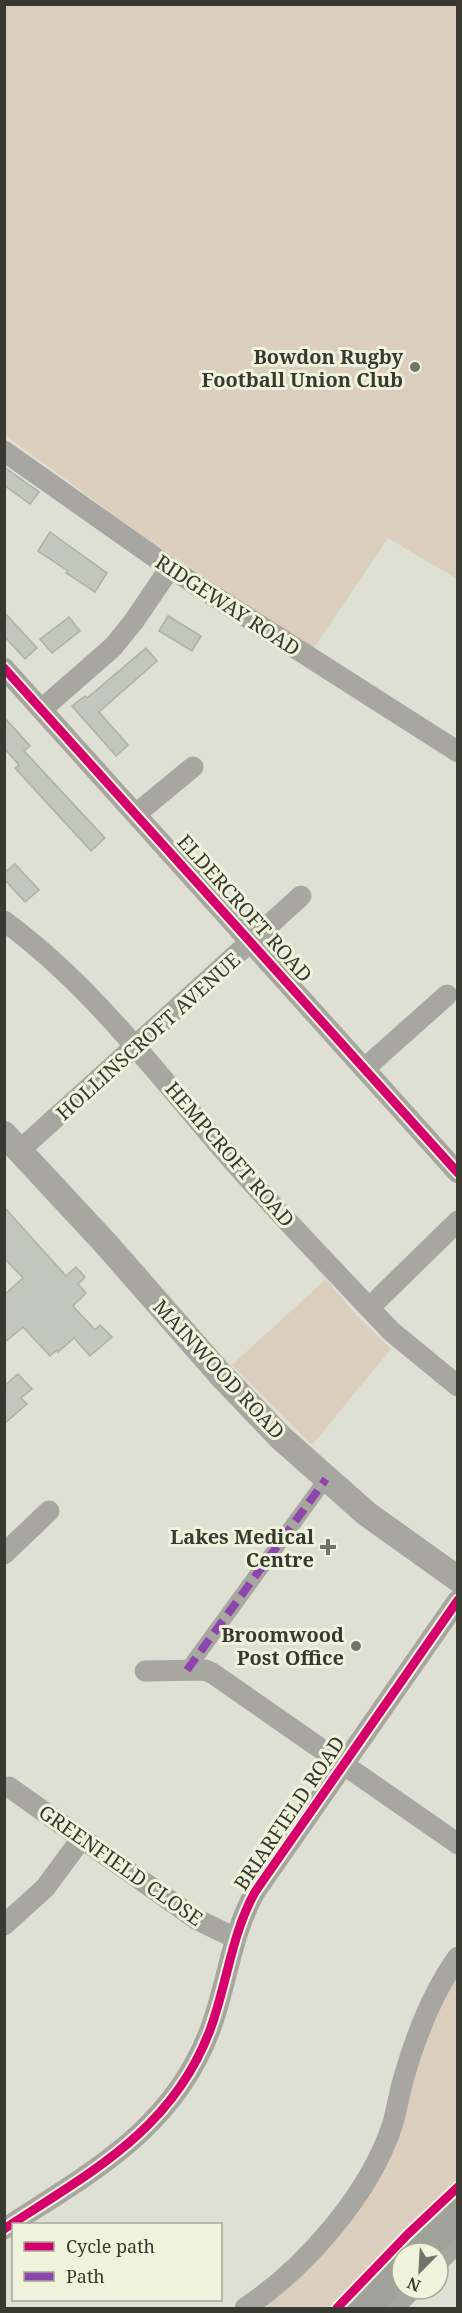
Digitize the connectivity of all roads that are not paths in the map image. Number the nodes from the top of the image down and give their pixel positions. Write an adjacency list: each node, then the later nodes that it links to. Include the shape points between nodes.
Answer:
1 (4, 451): 2 (street, RIDGEWAY ROAD)
2 (170, 568): 4 (street, via 113,647); 5 (street, RIDGEWAY ROAD)
3 (4, 668): 4 (street, ELDERCROFT ROAD)
4 (42, 709): 7 (street, ELDERCROFT ROAD)
5 (458, 752)
6 (195, 765): 7 (street)
7 (136, 814): 10 (street, ELDERCROFT ROAD)
8 (303, 894): 10 (street, HOLLINSCROFT AVENUE)
9 (4, 921): 12 (street, HEMPCROFT ROAD, via 76,981)
10 (251, 943): 12 (street, HOLLINSCROFT AVENUE); 13 (street, ELDERCROFT ROAD)
11 (449, 994): 13 (street)
12 (136, 1047): 14 (street, HOLLINSCROFT AVENUE); 17 (street, HEMPCROFT ROAD, via 225,1152)
13 (364, 1069): 15 (street, ELDERCROFT ROAD)
14 (12, 1142): 19 (street, MAINWOOD ROAD, via 220,1374)
15 (458, 1173)
16 (458, 1221): 17 (street)
17 (369, 1308): 18 (street, HEMPCROFT ROAD)
18 (458, 1386)
19 (326, 1479): 22 (street, MAINWOOD ROAD, via 396,1536); 24 (street)
20 (49, 1511): 21 (street, via 33,1537)
21 (4, 1554)
22 (458, 1579)
23 (458, 1600): 26 (street, BRIARFIELD ROAD)
24 (187, 1670): 25 (street); 26 (street, via 212,1673)
25 (145, 1671)
26 (343, 1764): 29 (street); 31 (street, BRIARFIELD ROAD, via 261,1881)
27 (9, 1785): 28 (street, GREENFIELD CLOSE)
28 (82, 1838): 30 (street, via 45,1888); 31 (street, GREENFIELD CLOSE, via 196,1919)
29 (458, 1844)
30 (4, 1925)
31 (235, 1938): 34 (street, BRIARFIELD ROAD, via 203,2047 165,2109 125,2148)
32 (458, 1957): 37 (street, via 440,1983 416,2039 393,2125 374,2166 320,2241)
33 (458, 2213): 35 (highway)
34 (13, 2223)
35 (429, 2241)
36 (390, 2281): 38 (highway)
37 (245, 2308)
38 (364, 2308)

